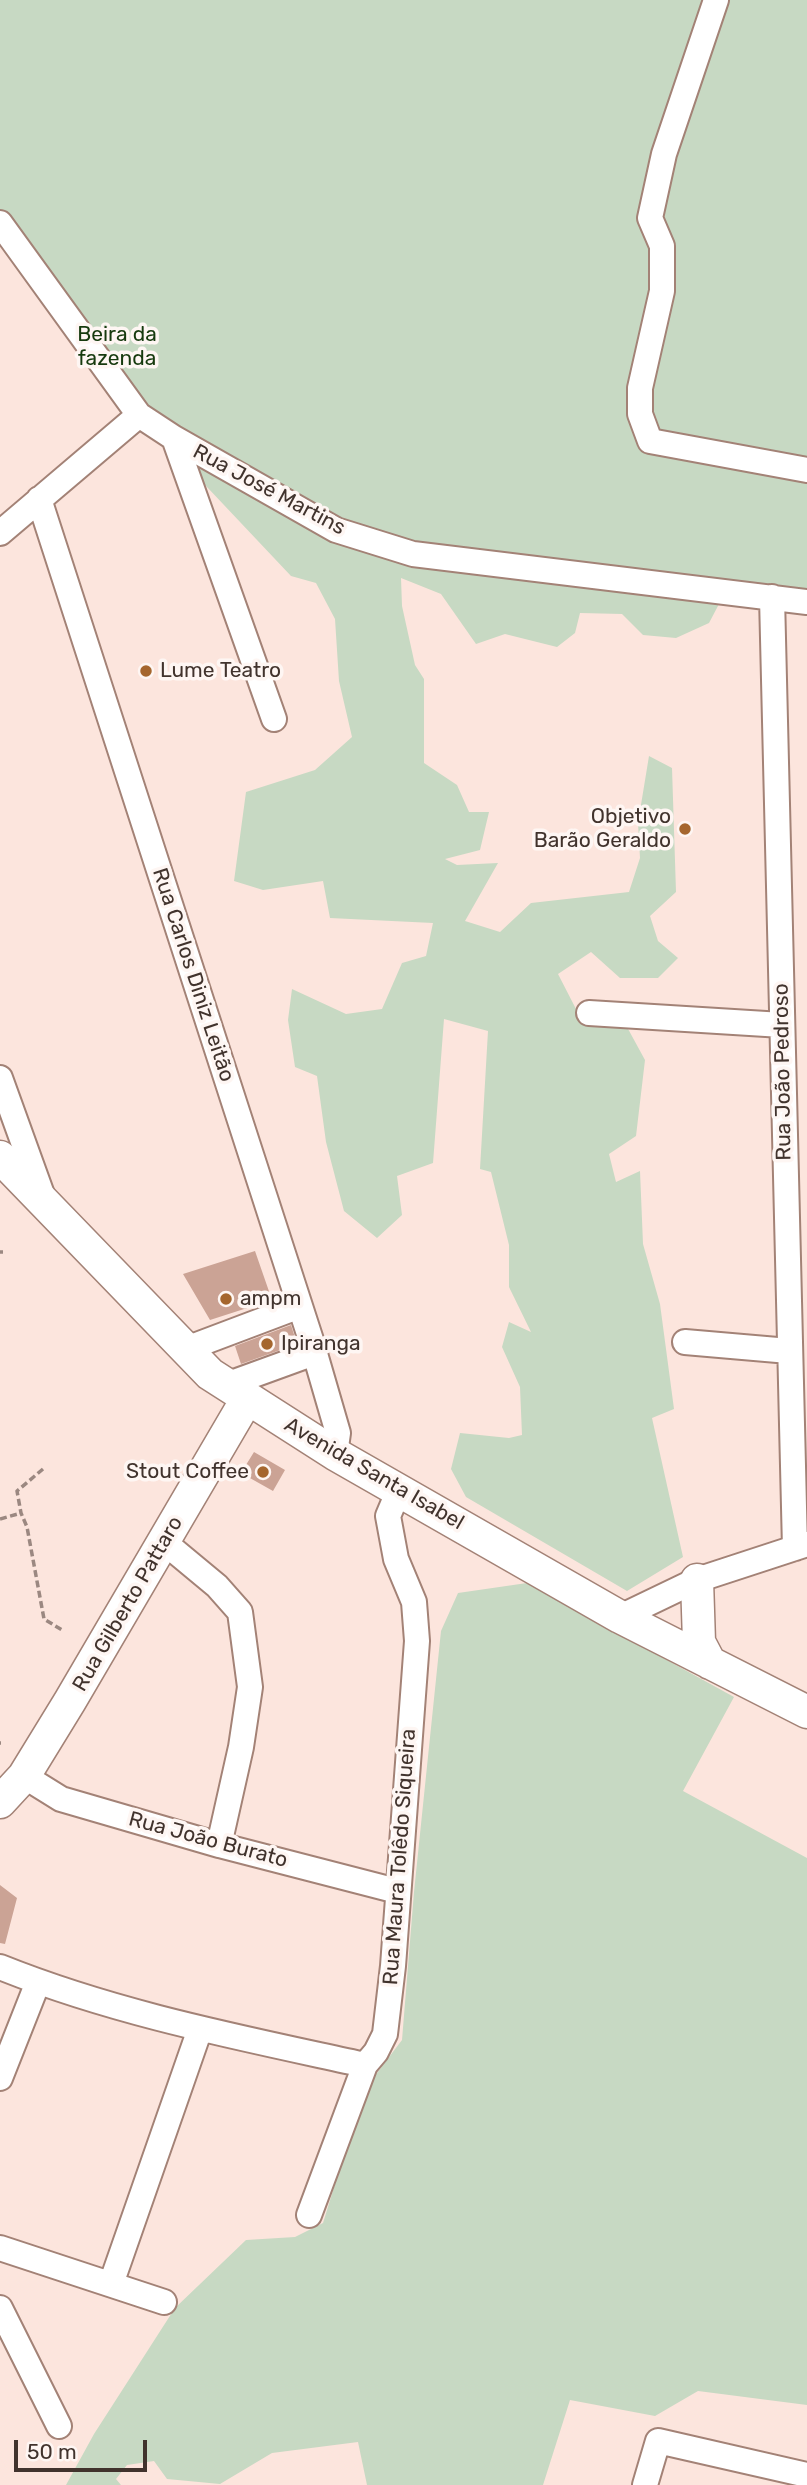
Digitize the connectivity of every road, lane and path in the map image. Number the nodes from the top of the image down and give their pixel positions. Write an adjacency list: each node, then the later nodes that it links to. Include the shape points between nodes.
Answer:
1 (716, 0): 5 (street, via 664,154 650,218 662,246 662,291 640,388 640,414 650,440)
2 (0, 223): 3 (street, Rua José Martins)
3 (139, 415): 4 (street, Rua José Martins); 6 (street)
4 (174, 438): 8 (street, Rua José Martins, via 336,530 413,554); 10 (street)
5 (807, 470)
6 (39, 499): 7 (street); 16 (street, Rua Carlos Diniz Leitão)
7 (0, 533)
8 (772, 597): 9 (street, Rua José Martins); 12 (street, Rua João Pedroso)
9 (807, 602)
10 (274, 719)
11 (589, 1013): 12 (street)
12 (782, 1025): 19 (street, Rua João Pedroso)
13 (0, 1078): 15 (street)
14 (0, 1157): 15 (main road, Avenida Santa Isabel)
15 (46, 1204): 18 (main road, Avenida Santa Isabel)
16 (300, 1306): 18 (street); 20 (street, Rua Carlos Diniz Leitão)
17 (685, 1342): 19 (street)
18 (186, 1349): 21 (main road, Avenida Santa Isabel)
19 (789, 1351): 28 (street, Rua João Pedroso)
20 (314, 1353): 21 (street); 22 (street, Rua Carlos Diniz Leitão, via 338,1433)
21 (237, 1392): 22 (main road, Avenida Santa Isabel); 27 (main road, Rua Gilberto Pattaro)
22 (335, 1454): 24 (main road, Avenida Santa Isabel)
23 (43, 1469): 25 (path, via 17,1491)
24 (400, 1490): 30 (main road, Avenida Santa Isabel); 37 (street, Rua Maura Tolêdo Siqueira, via 388,1516 396,1559 414,1602 417,1641)
25 (21, 1513): 26 (path); 31 (path, via 44,1619)
26 (0, 1519)
27 (163, 1542): 34 (main road, Rua Gilberto Pattaro); 36 (street, via 217,1586 240,1612 250,1687)
28 (801, 1546): 29 (street)
29 (697, 1580): 30 (street); 32 (main road, via 699,1642)
30 (620, 1618): 32 (main road, Avenida Santa Isabel)
31 (62, 1630)
32 (710, 1663): 33 (main road, Avenida Santa Isabel)
33 (807, 1712)
34 (24, 1776): 35 (main road, Rua Gilberto Pattaro); 36 (street, Rua João Burato, via 61,1799)
35 (0, 1802)
36 (219, 1844): 37 (street, Rua João Burato)
37 (397, 1891): 41 (street, Rua Maura Tolêdo Siqueira, via 385,2034)
38 (0, 1967): 39 (street)
39 (38, 1982): 40 (street); 42 (street)
40 (200, 2029): 41 (street); 45 (street)
41 (365, 2065): 43 (street, Rua Maura Tolêdo Siqueira)
42 (0, 2078)
43 (309, 2215)
44 (0, 2248): 45 (street)
45 (111, 2284): 46 (street)
46 (164, 2302)
47 (0, 2308): 48 (street)
48 (59, 2426)
49 (807, 2475): 50 (street, via 658,2441)
50 (645, 2485)

